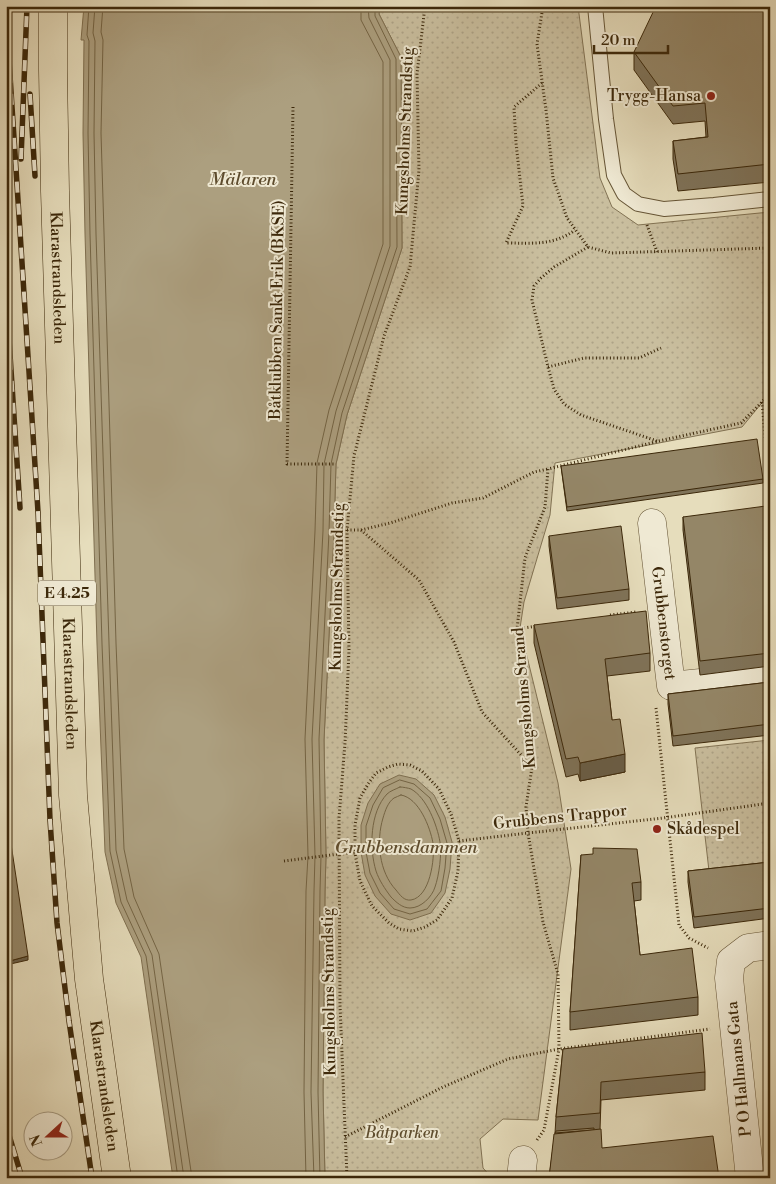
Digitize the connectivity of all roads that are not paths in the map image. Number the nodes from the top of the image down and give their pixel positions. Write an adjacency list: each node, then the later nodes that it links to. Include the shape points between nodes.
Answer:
1 (53, 6): 8 (highway, Klarastrandsleden / E 4.25, via 52,70 73,795 90,979)
2 (68, 6): 9 (highway, Klarastrandsleden / E 4.25, via 67,70 88,796 103,979)
3 (595, 6): 4 (lane, via 614,175 624,194 638,204 664,208)
4 (770, 199)
5 (652, 523): 6 (street, Grubbenstorget, via 671,686)
6 (770, 676)
7 (770, 945): 10 (street, P O Hallmans Gata, via 748,948 731,961 729,978)
8 (117, 1178)
9 (131, 1178)
10 (750, 1178)

